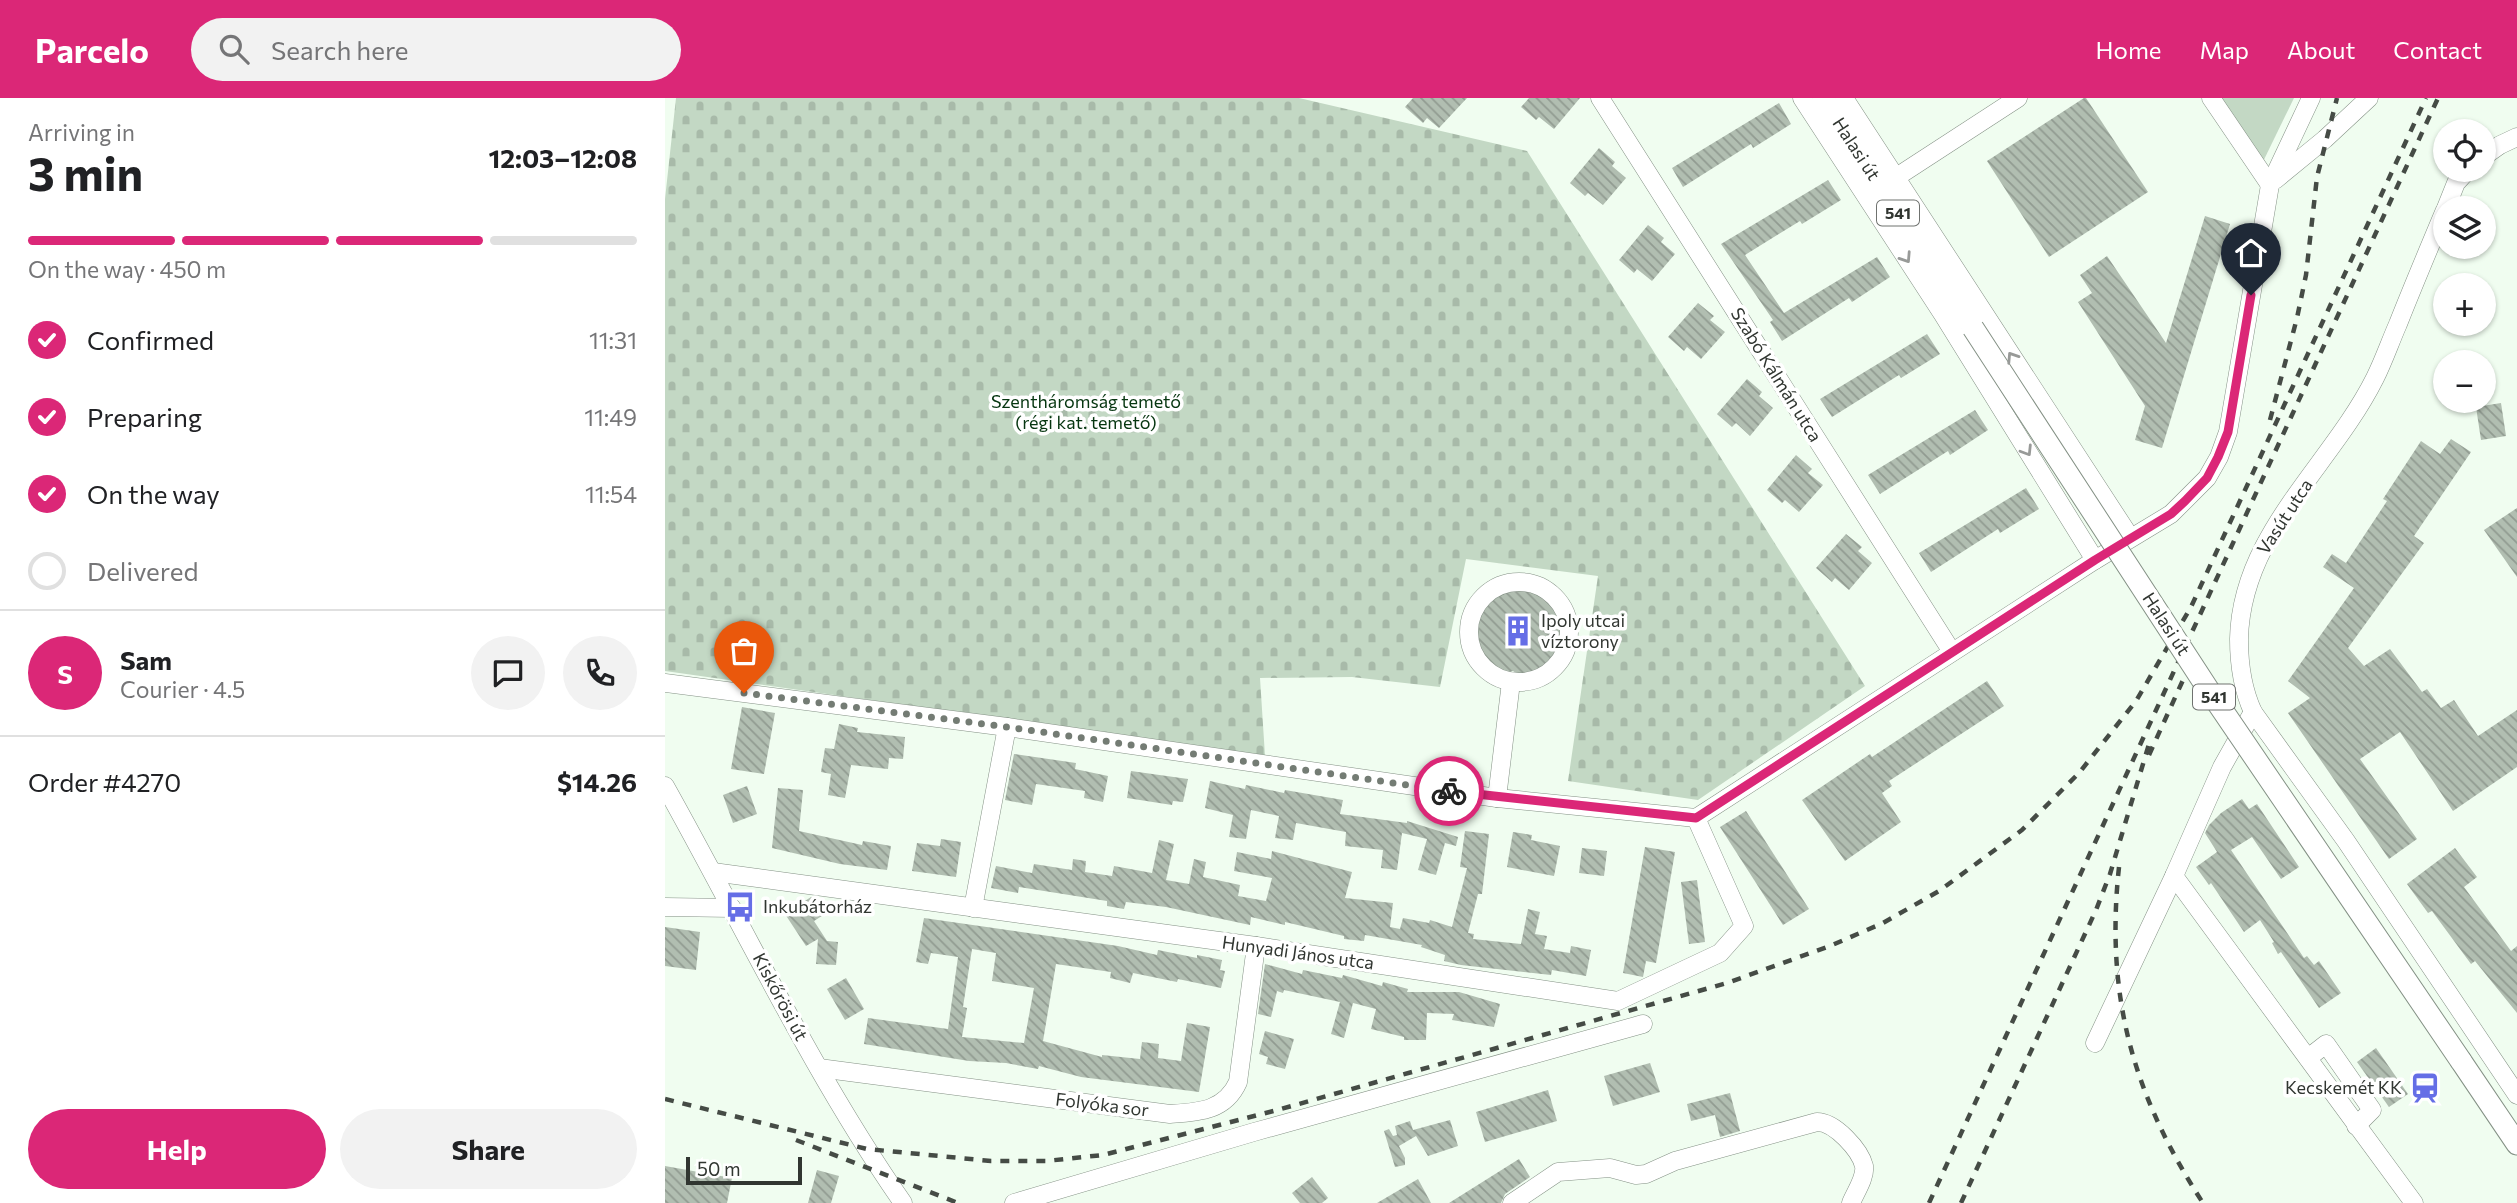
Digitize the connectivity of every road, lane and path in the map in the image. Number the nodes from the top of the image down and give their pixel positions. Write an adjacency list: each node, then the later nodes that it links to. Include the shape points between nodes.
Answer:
1 (1600, 98): 16 (street, Szabó Kálmán utca)
2 (1802, 98): 15 (street, one-way to 15)
3 (1823, 98): 34 (main road, Halasi út / 541, bridge, via 2208,689)
4 (1844, 98): 11 (street)
5 (2018, 98): 11 (street)
6 (2211, 98): 12 (street)
7 (2311, 98): 12 (street)
8 (2369, 98): 12 (street)
9 (2517, 137): 10 (street)
10 (2496, 148)
11 (1895, 178): 14 (street, one-way to 11)
12 (2270, 185): 14 (street, via 2228,432 2207,478 2178,508)
13 (2433, 238): 19 (street, Vasút utca, via 2375,378 2256,562 2240,628 2240,671)
14 (2130, 537): 15 (street)
15 (2095, 560): 16 (street)
16 (1952, 652): 23 (street)
17 (1511, 682): 17 (street, via 1535,680 1552,670 1569,637 1559,602 1545,589 1528,583 1508,583 1491,591 1477,605 1470,622 1470,642 1477,659 1490,673); 22 (street)
18 (665, 683): 20 (street)
19 (2253, 712): 25 (street, via 2222,767); 33 (street)
20 (1007, 727): 22 (street); 28 (street)
21 (665, 786): 24 (street, Kiskőrösi út)
22 (1497, 798): 23 (street)
23 (1696, 818): 29 (street, Hunyadi János utca, via 1744,926 1720,953 1618,1001)
24 (713, 872): 27 (street, Kiskőrösi út); 28 (street, Hunyadi János utca)
25 (2174, 876): 31 (street); 39 (street)
26 (665, 907): 27 (street)
27 (733, 908): 32 (street, Kiskőrösi út)
28 (973, 908): 29 (street, Hunyadi János utca)
29 (1256, 946): 32 (street, Folyóka sor, via 1238,1082 1229,1098 1194,1113 1170,1114)
30 (1643, 1024): 36 (street)
31 (2095, 1044)
32 (819, 1068): 35 (street, Kiskőrösi út)
33 (2517, 1095)
34 (2517, 1144)
35 (895, 1199)
36 (1014, 1203)
37 (1512, 1203): 38 (street, via 1558,1172 1611,1168 1646,1174 1675,1161 1826,1122 1840,1130 1864,1166)
38 (1851, 1203)
39 (2414, 1203)

